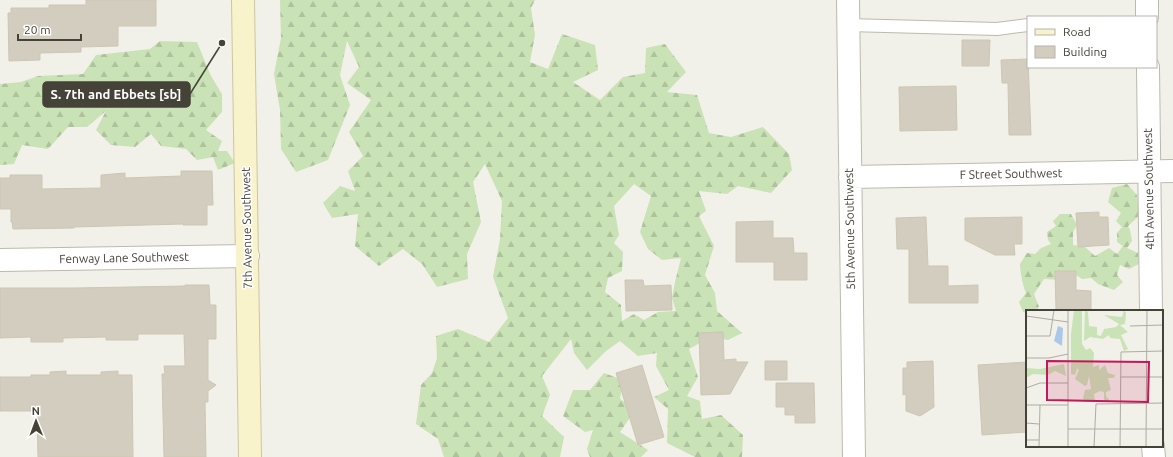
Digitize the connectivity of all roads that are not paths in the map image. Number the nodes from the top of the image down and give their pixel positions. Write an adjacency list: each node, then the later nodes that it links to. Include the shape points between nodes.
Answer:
1 (243, 0): 11 (street, 7th Avenue Southwest)
2 (848, 0): 5 (street, 5th Avenue Southwest)
3 (1147, 0): 4 (street)
4 (1147, 16)
5 (848, 25): 6 (lane, via 997,29); 10 (street, 5th Avenue Southwest)
6 (1027, 25)
7 (1148, 68): 8 (street, 4th Avenue Southwest)
8 (1150, 171): 9 (street, F Street Southwest); 10 (street, F Street Southwest); 13 (street, 4th Avenue Southwest)
9 (1173, 171)
10 (850, 177): 15 (street, 5th Avenue Southwest)
11 (248, 256): 12 (street, Fenway Lane Southwest); 14 (street, 7th Avenue Southwest)
12 (0, 260)
13 (1151, 310)
14 (250, 457)
15 (854, 457)

